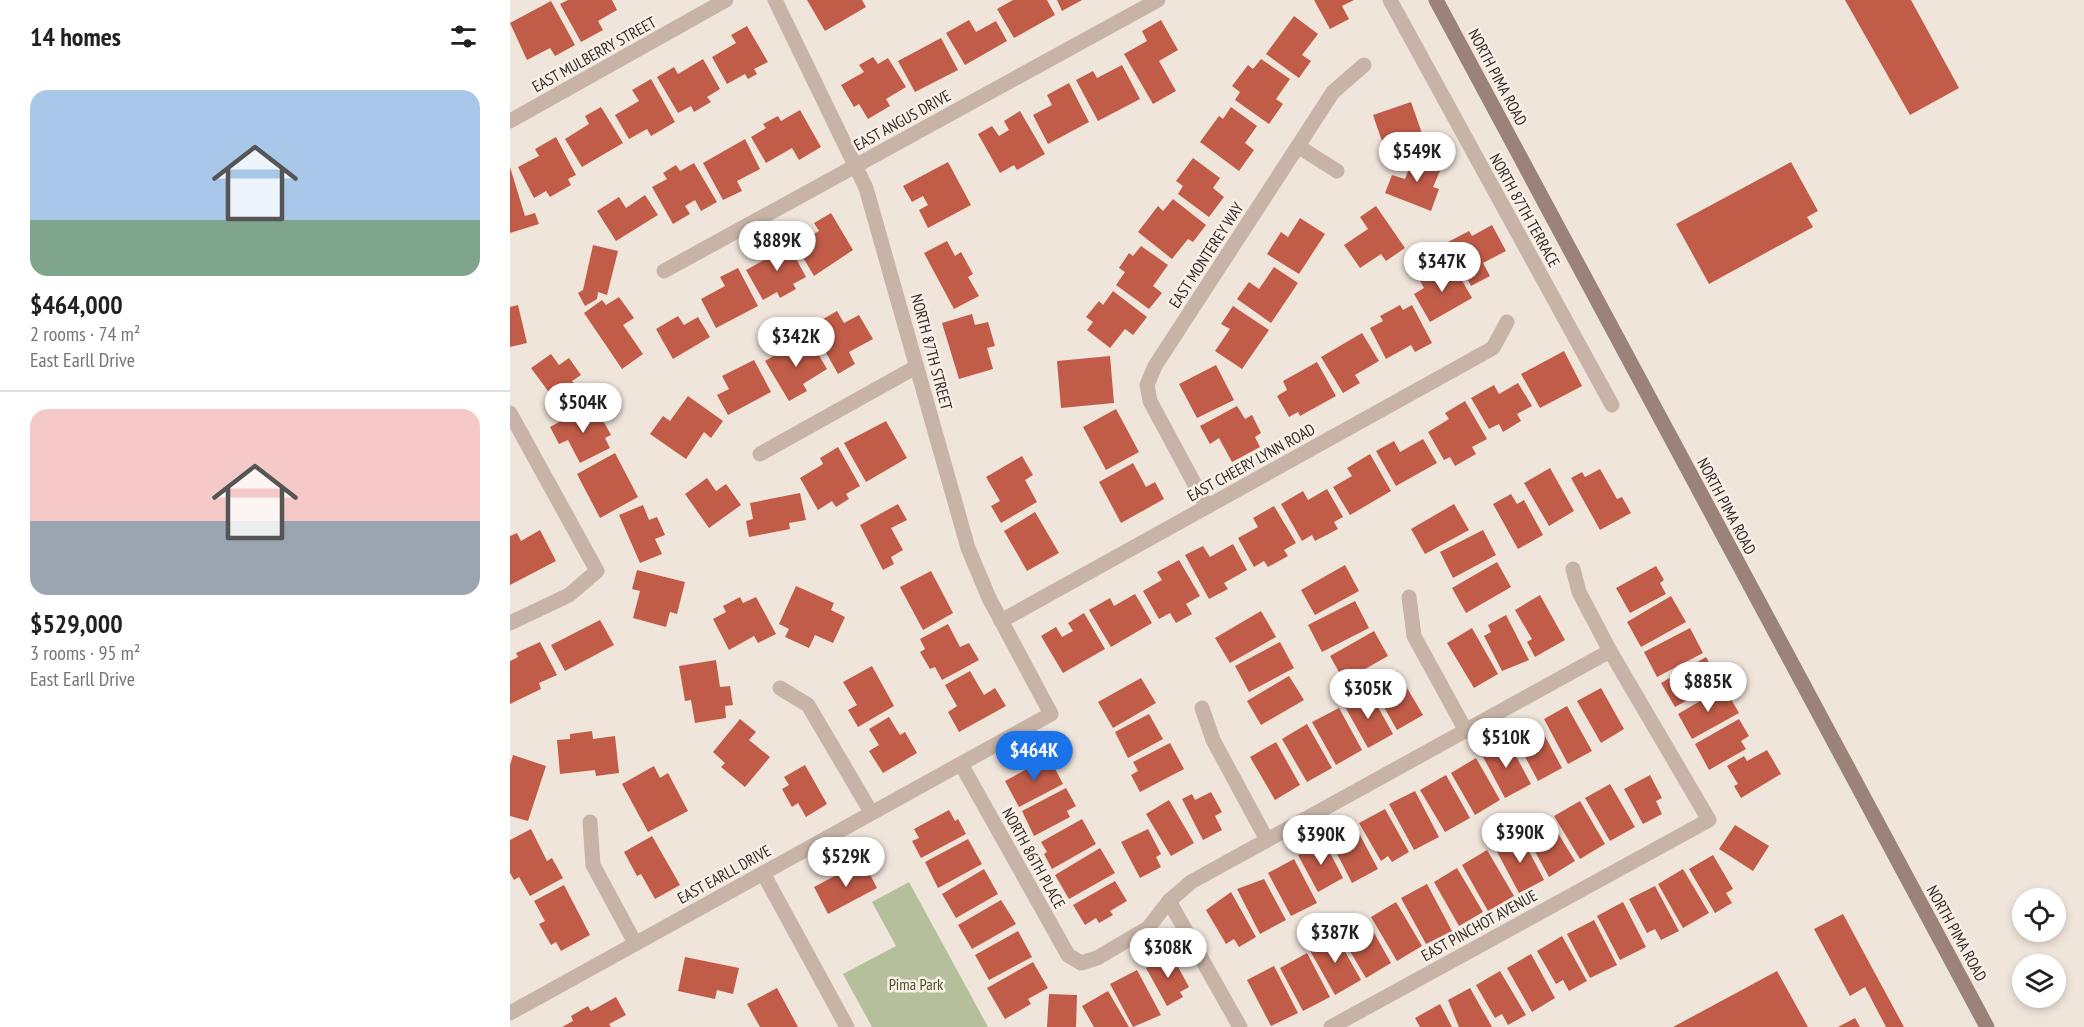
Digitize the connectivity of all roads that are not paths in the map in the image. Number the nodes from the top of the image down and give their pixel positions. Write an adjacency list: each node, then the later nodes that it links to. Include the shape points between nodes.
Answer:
1 (726, 0): 7 (street, EAST MULBERRY STREET)
2 (775, 0): 9 (street, NORTH 87TH STREET)
3 (1158, 0): 9 (street, EAST ANGUS DRIVE)
4 (1390, 0): 14 (street, NORTH 87TH TERRACE)
5 (1436, 0): 38 (main road, NORTH PIMA ROAD)
6 (1364, 65): 8 (street, EAST MONTEREY WAY, via 1333,92)
7 (510, 121)
8 (1299, 147): 10 (street); 17 (street, EAST MONTEREY WAY, via 1155,366 1147,385 1150,401)
9 (855, 166): 11 (street, EAST ANGUS DRIVE); 13 (street, NORTH 87TH STREET, via 881,236)
10 (1337, 171)
11 (664, 271)
12 (1507, 322): 17 (street, EAST CHEERY LYNN ROAD, via 1493,348)
13 (916, 367): 16 (street); 20 (street, NORTH 87TH STREET, via 968,548)
14 (1612, 405)
15 (510, 413): 21 (street, via 597,570 569,595)
16 (760, 454)
17 (1208, 507): 20 (street, EAST CHEERY LYNN ROAD)
18 (1573, 568): 22 (street, via 1580,592)
19 (1409, 597): 26 (street, via 1414,636)
20 (1001, 621): 25 (street, NORTH 87TH STREET)
21 (510, 623)
22 (1610, 651): 26 (street); 37 (street, EAST PINCHOT AVENUE, via 1708,820)
23 (780, 688): 28 (street, via 808,705)
24 (1202, 708): 30 (street, via 1213,740)
25 (1051, 714): 27 (street, EAST EARLL DRIVE)
26 (1466, 731): 30 (street)
27 (961, 764): 28 (street, EAST EARLL DRIVE); 32 (street, NORTH 86TH PLACE, via 1068,955 1081,963 1097,958 1148,928)
28 (871, 812): 31 (street, EAST EARLL DRIVE)
29 (590, 822): 33 (street, via 593,865)
30 (1266, 840): 32 (street, via 1191,882)
31 (763, 873): 33 (street, EAST EARLL DRIVE); 35 (street)
32 (1169, 901): 36 (street)
33 (635, 943): 34 (street, EAST EARLL DRIVE)
34 (510, 1013)
35 (847, 1027)
36 (1240, 1027)
37 (1331, 1027)
38 (1988, 1027)

